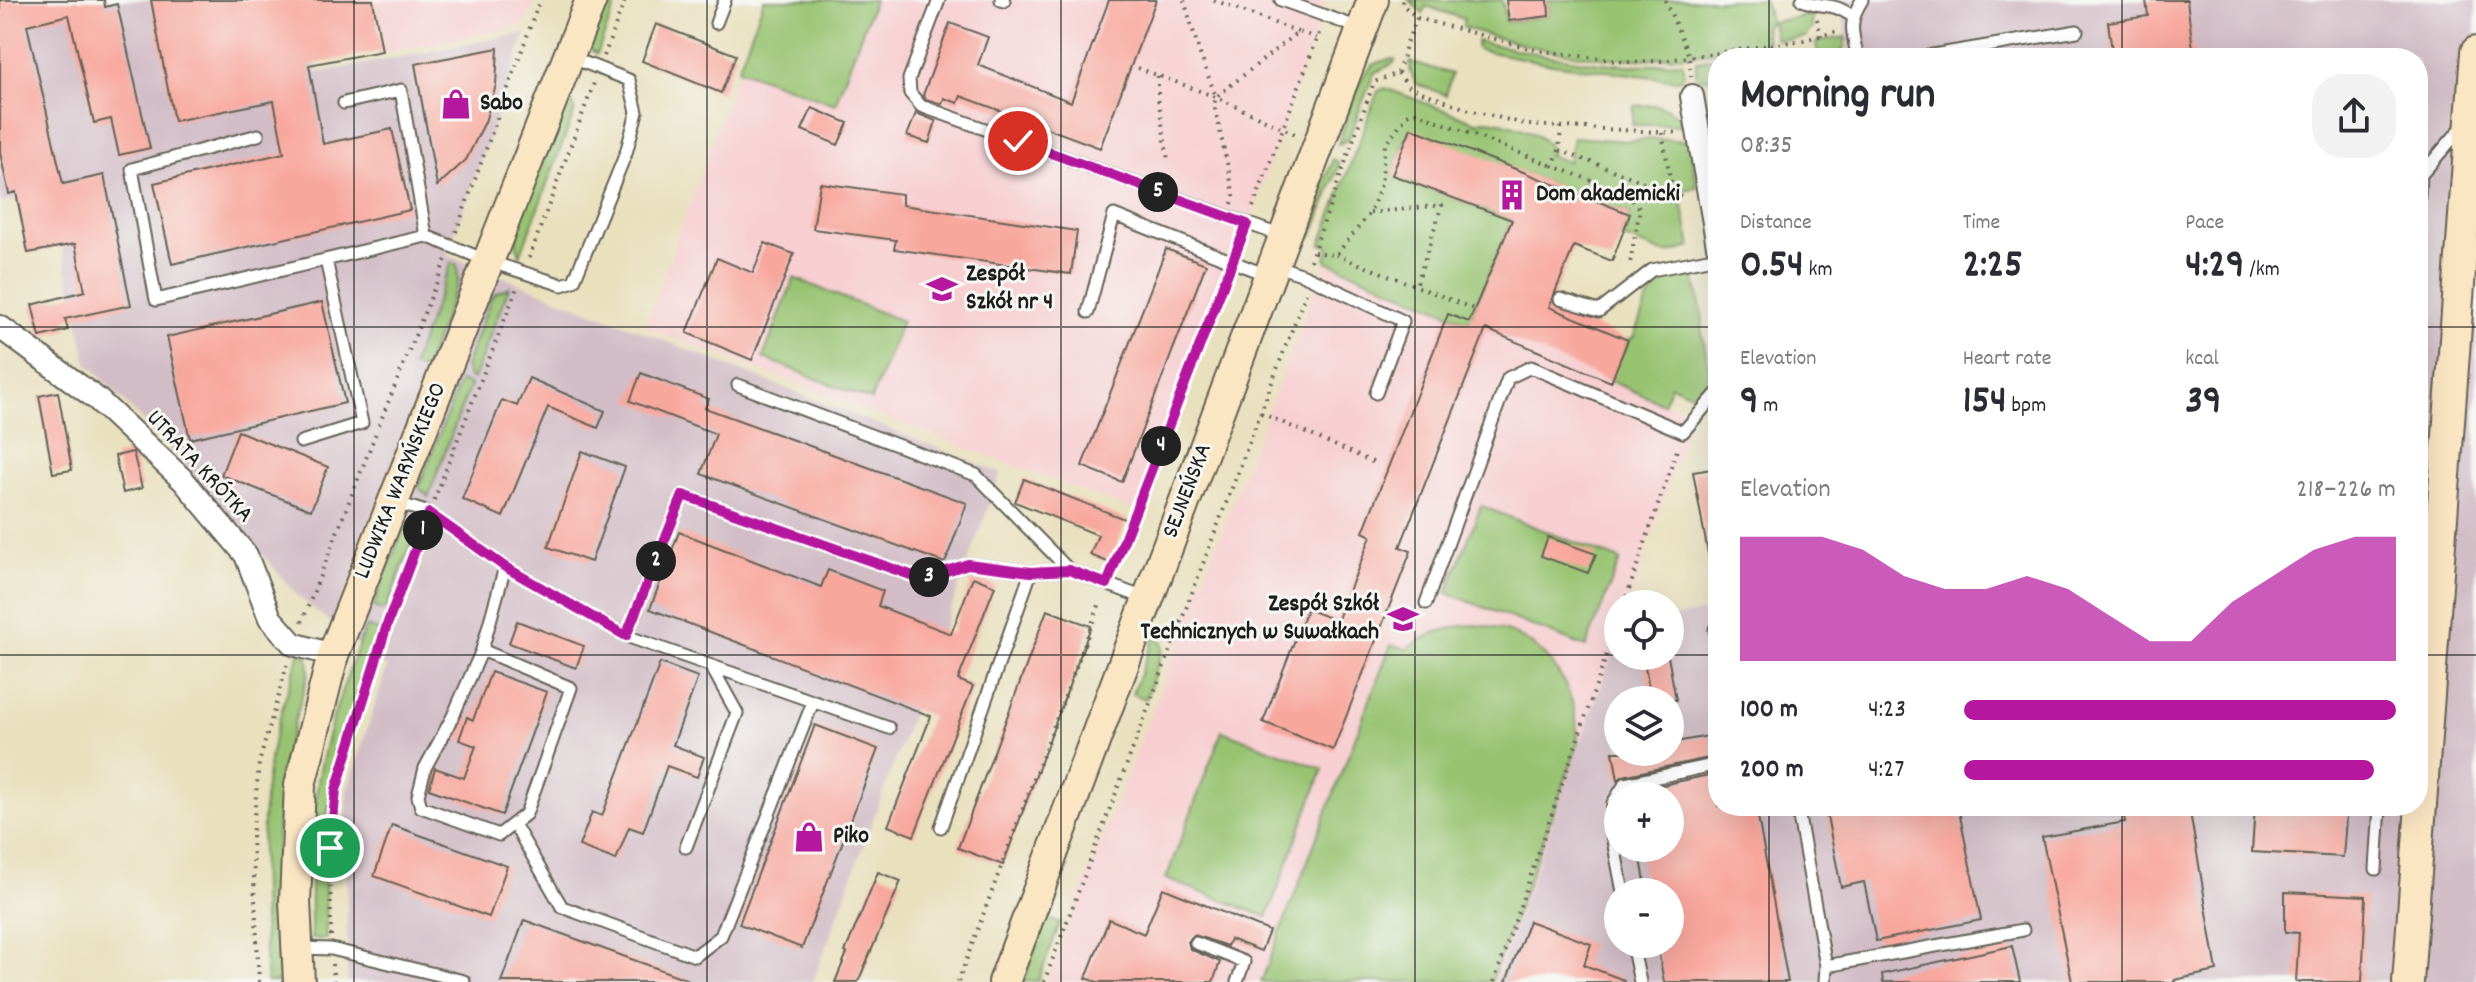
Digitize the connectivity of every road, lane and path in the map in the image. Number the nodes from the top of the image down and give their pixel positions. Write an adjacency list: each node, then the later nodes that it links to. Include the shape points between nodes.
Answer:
1 (540, 0): 54 (path)
2 (591, 0): 29 (street, LUDWIKA WARYŃSKIEGO)
3 (625, 0): 31 (path)
4 (725, 0): 17 (lane)
5 (939, 0): 51 (lane, via 909,79 910,93 921,106)
6 (1184, 0): 35 (path)
7 (1214, 0): 21 (path)
8 (1281, 0): 15 (lane)
9 (1373, 0): 18 (street, SEJNEŃSKA)
10 (1402, 0): 16 (path)
11 (1665, 0): 28 (path)
12 (1802, 0): 14 (lane, via 1841,5)
13 (1862, 0): 14 (lane)
14 (1852, 16): 24 (lane)
15 (1325, 17): 18 (lane); 22 (path)
16 (1417, 18): 28 (path, via 1536,50 1626,62); 32 (path)
17 (716, 23)
18 (1362, 29): 57 (street, SEJNEŃSKA)
19 (1845, 30): 23 (path)
20 (2077, 31): 25 (lane)
21 (1298, 32): 22 (path); 35 (path)
22 (1317, 38): 39 (path)
23 (1746, 48)
24 (1855, 48)
25 (1985, 48)
26 (2476, 52): 37 (street)
27 (1708, 53): 28 (path)
28 (1689, 56): 34 (path)
29 (569, 57): 31 (lane); 60 (street, LUDWIKA WARYŃSKIEGO)
30 (1138, 68): 33 (path)
31 (599, 69): 63 (path); 63 (lane, via 629,80 637,112 626,153 574,281 562,285)
32 (1398, 73): 38 (path, via 1409,87 1469,110); 55 (path, via 1374,82)
33 (1158, 76): 35 (path); 44 (path)
34 (1692, 96): 40 (street)
35 (1216, 97): 39 (path); 51 (path, via 1234,195)
36 (344, 103): 53 (lane, via 401,90)
37 (2471, 117): 46 (lane); 89 (street)
38 (1561, 127): 41 (path); 43 (path)
39 (1282, 130): 52 (path)
40 (1698, 132): 41 (path); 47 (street)
41 (1662, 133): 48 (path)
42 (258, 135): 59 (lane, via 132,169 156,300)
43 (1559, 150): 45 (path); 48 (path)
44 (1168, 160)
45 (1553, 166): 50 (path, via 1415,112 1385,145 1381,185); 62 (path, via 1625,193 1640,208)
46 (2428, 167)
47 (1708, 189)
48 (1673, 193): 49 (path)
49 (1681, 196)
50 (1370, 213): 56 (path); 65 (path, via 1442,205)
51 (1228, 217): 52 (lane)
52 (1247, 224): 57 (lane)
53 (426, 236): 54 (lane); 59 (lane)
54 (450, 247): 60 (lane); 87 (path)
55 (1313, 252): 56 (path); 64 (path)
56 (1336, 255): 65 (path)
57 (1276, 259): 61 (lane); 64 (lane); 84 (street, SEJNEŃSKA)
58 (1708, 259): 66 (lane, via 1652,270 1599,311)
59 (326, 260): 75 (lane, via 362,423)
60 (488, 261): 63 (lane); 77 (street, LUDWIKA WARYŃSKIEGO)
61 (1233, 262): 68 (lane, via 1114,215); 82 (path)
62 (1630, 263)
63 (523, 272): 78 (path)
64 (1304, 275): 71 (lane, via 1403,321); 73 (path, via 1306,293)
65 (1416, 286): 67 (path)
66 (1560, 299)
67 (1474, 309)
68 (1088, 312)
69 (0, 327): 87 (street, UTRATA KRÓTKA, via 97,399 183,480 246,555 270,618)
70 (738, 385): 80 (lane, via 976,475)
71 (1376, 393)
72 (1708, 403): 74 (lane)
73 (1261, 413): 76 (path); 116 (path)
74 (1683, 432): 83 (path); 85 (lane, via 1531,367 1508,378)
75 (301, 442)
76 (1377, 464)
77 (393, 502): 78 (lane); 90 (street, LUDWIKA WARYŃSKIEGO)
78 (429, 513): 79 (lane); 107 (path, via 387,625 336,790 330,848)
79 (505, 567): 86 (lane); 88 (lane)
80 (1069, 570): 81 (lane); 82 (lane)
81 (1031, 572): 86 (lane, via 968,564 922,579 683,495); 100 (lane)
82 (1107, 584): 84 (lane); 114 (path)
83 (1629, 590)
84 (1147, 599): 115 (street, SEJNEŃSKA)
85 (1426, 603)
86 (626, 636): 92 (lane)
87 (293, 644): 90 (street); 111 (path, via 259,763 252,838)
88 (482, 650): 99 (lane, via 571,688 526,814); 99 (lane, via 425,768 418,796 421,807 499,835)
89 (2428, 651)
90 (333, 655): 106 (street, LUDWIKA WARYŃSKIEGO, via 300,785)
91 (1604, 663): 118 (path)
92 (711, 666): 93 (lane); 101 (lane, via 737,713)
93 (813, 702): 94 (lane); 99 (lane, via 721,936 695,956 562,907)
94 (889, 728)
95 (1708, 766): 103 (lane, via 1625,784 1613,803 1612,835)
96 (1799, 816): 109 (lane)
97 (2379, 816): 102 (lane)
98 (2417, 816): 121 (street)
99 (514, 824)
100 (941, 827)
101 (686, 847)
102 (2376, 869)
103 (1620, 878)
104 (2023, 930): 109 (lane)
105 (1196, 943): 117 (lane, via 1244,962)
106 (296, 948): 107 (lane); 112 (street, LUDWIKA WARYŃSKIEGO)
107 (331, 949): 110 (lane); 113 (path)
108 (1635, 958): 119 (lane)
109 (1826, 966): 120 (lane)
110 (464, 981)
111 (259, 982)
112 (299, 982)
113 (334, 982)
114 (958, 982)
115 (1004, 982)
116 (1044, 982)
117 (1237, 982)
118 (1494, 982)
119 (1640, 982)
120 (1825, 982)
121 (2408, 982)

